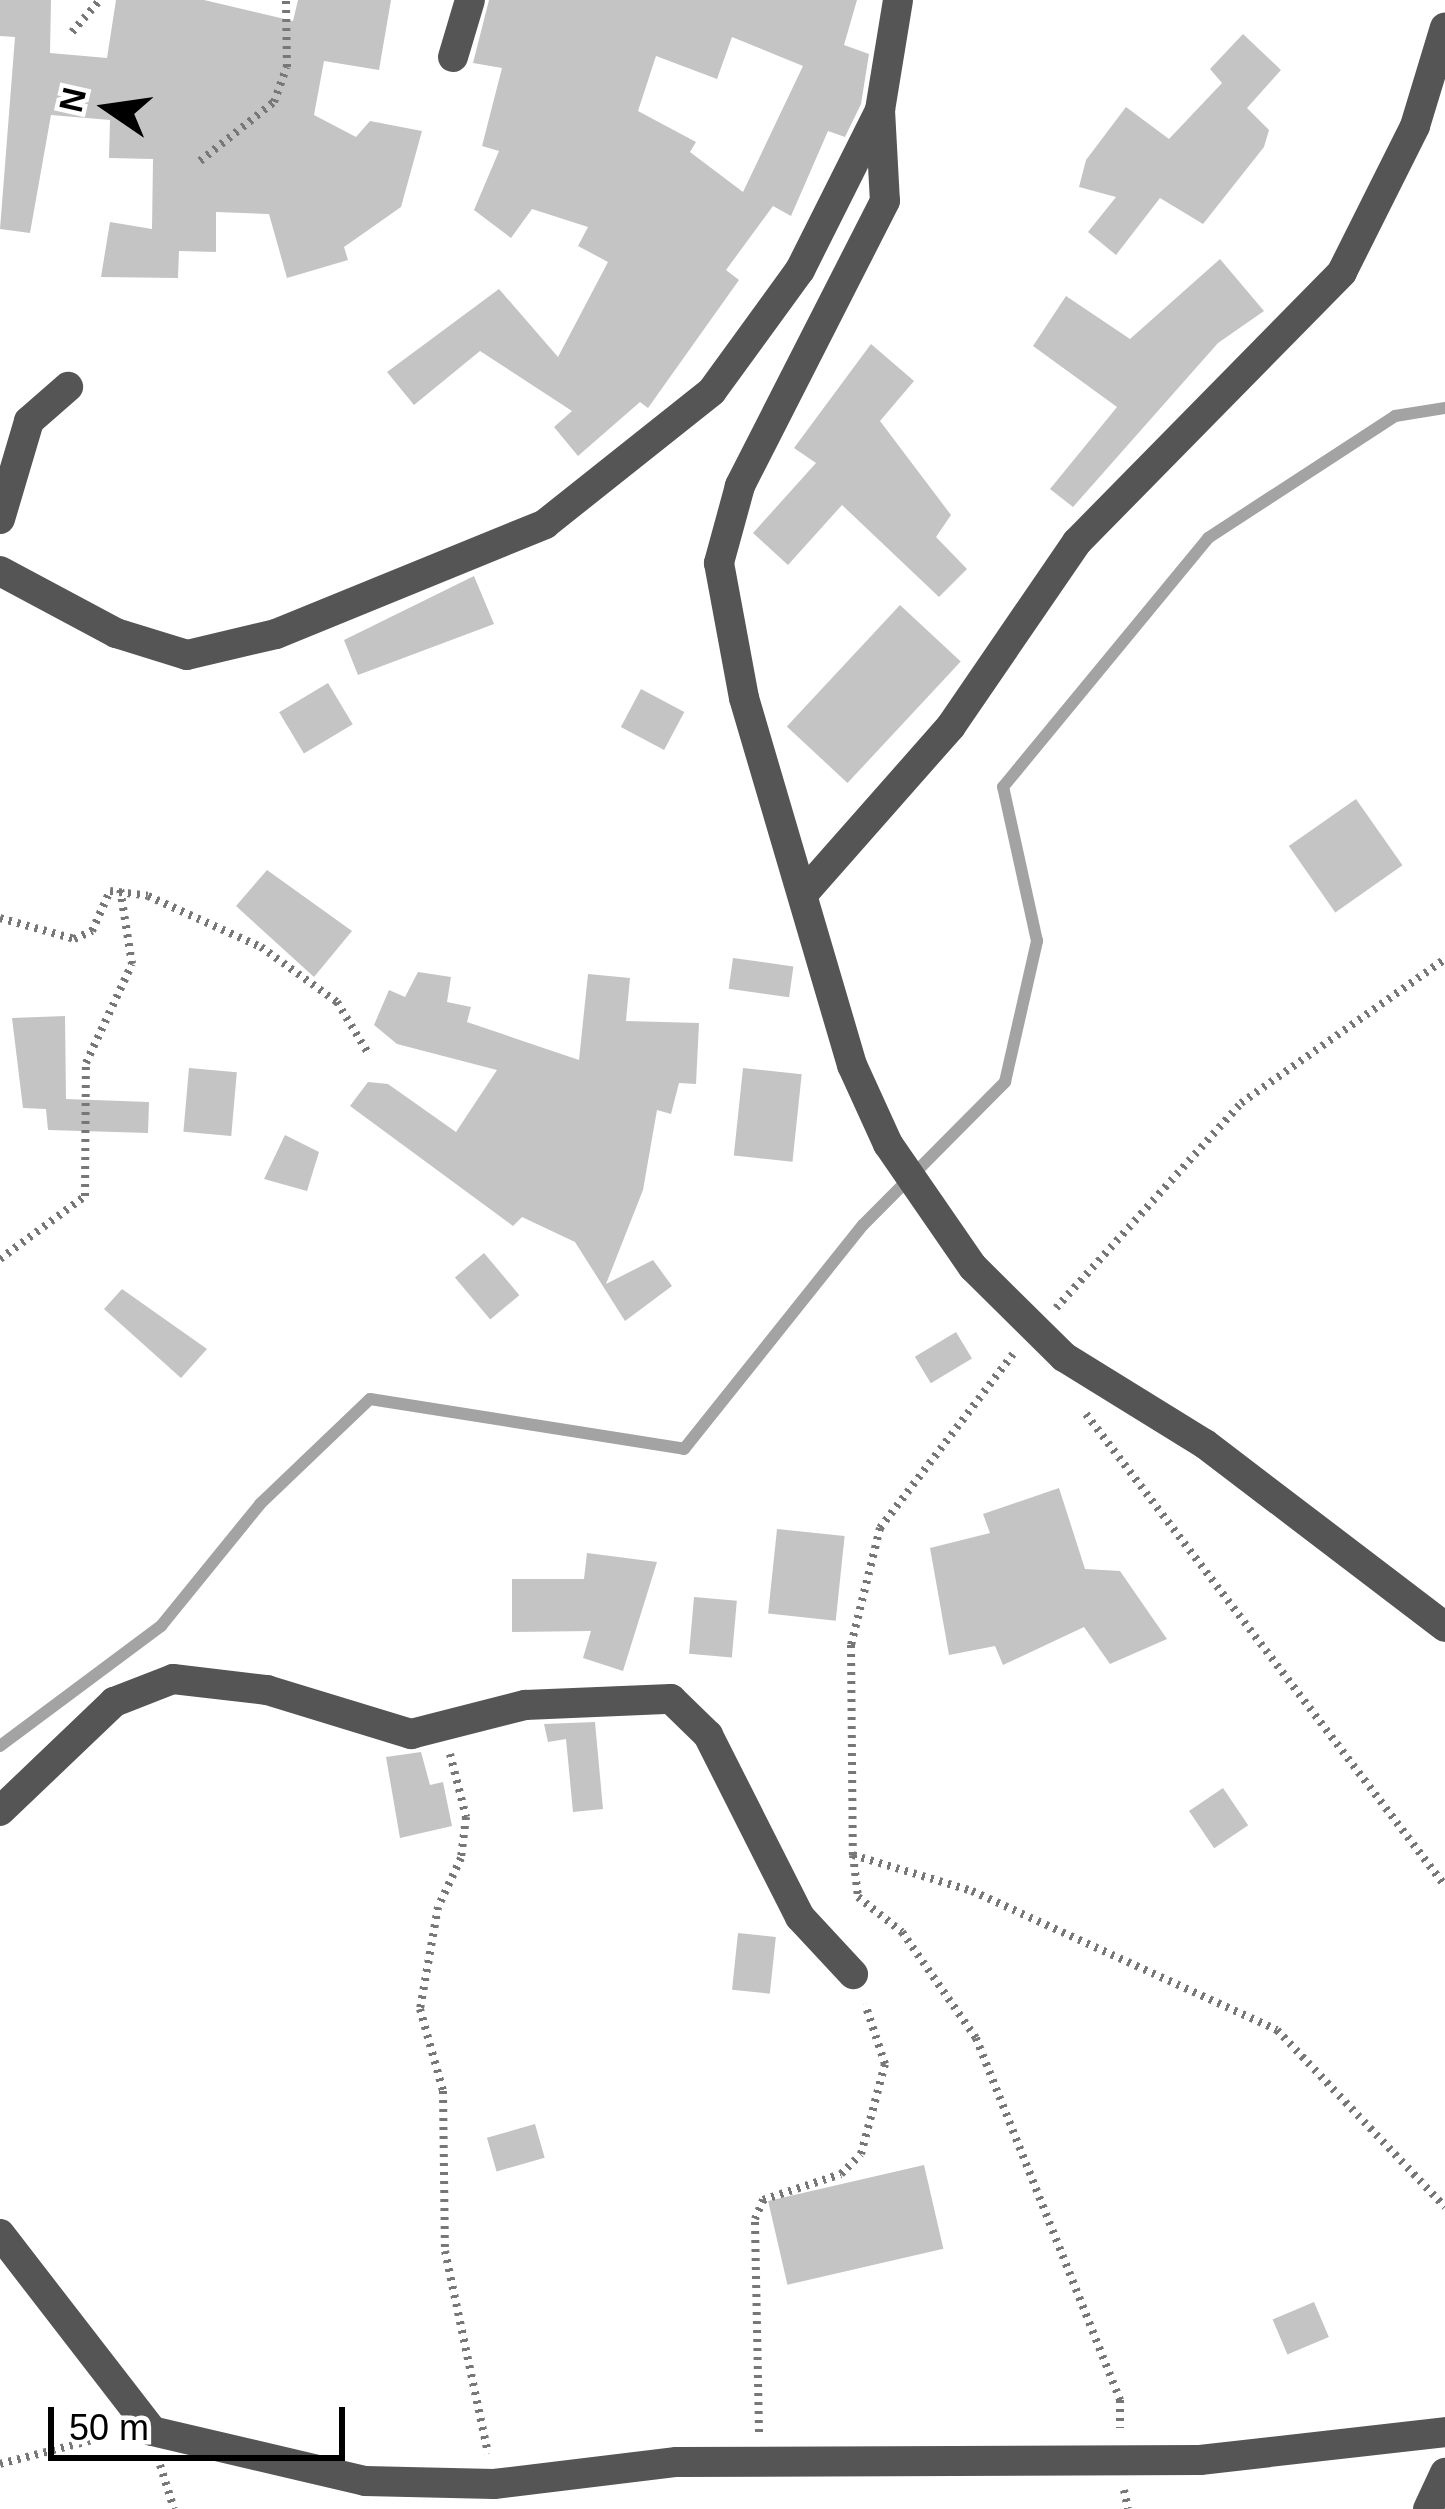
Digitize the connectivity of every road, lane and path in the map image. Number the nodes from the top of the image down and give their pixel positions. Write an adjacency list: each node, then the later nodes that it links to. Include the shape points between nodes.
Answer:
1 (100, 0): 6 (path)
2 (286, 0): 9 (path, via 287,67 274,102)
3 (470, 0): 7 (street)
4 (898, 0): 8 (street)
5 (1445, 28): 14 (street, via 1400,164 1342,272 1077,542 951,726)
6 (72, 32)
7 (453, 57)
8 (880, 110): 12 (street, via 800,269 712,391 545,524 276,634 187,655 116,633); 14 (street, via 885,201 740,486 719,563 744,698)
9 (200, 161)
10 (68, 387): 11 (street, via 29,421)
11 (0, 519)
12 (0, 571)
13 (121, 888): 15 (path, via 74,939); 17 (path, via 261,947 337,1002); 18 (path, via 132,964 86,1063 85,1196)
14 (803, 894): 19 (street, via 852,1065 888,1144 932,1210)
15 (0, 918)
16 (1445, 959): 19 (path, via 1241,1103)
17 (368, 1053)
18 (0, 1259)
19 (1036, 1330): 21 (street); 24 (path, via 970,1398 880,1528 850,1645)
20 (1083, 1408): 25 (path, via 1200,1577)
21 (1445, 1627)
22 (438, 1728): 23 (street, via 379,1730 267,1690 172,1679 114,1702); 28 (street, via 524,1705 671,1699 708,1735 800,1917); 37 (path, via 466,1817 420,2008 443,2091 445,2251)
23 (0, 1811)
24 (853, 1855): 26 (path); 29 (path, via 972,1891 1277,2030)
25 (1445, 1886)
26 (858, 1897): 27 (path); 34 (path, via 902,1932 976,2038 1120,2400)
27 (857, 1913)
28 (854, 1974): 33 (path, via 885,2064 861,2154 841,2174 764,2200 755,2219)
29 (1445, 2207)
30 (0, 2234): 31 (street)
31 (152, 2431): 35 (path, via 49,2443); 37 (street, via 307,2473)
32 (1445, 2432): 34 (street)
33 (763, 2461): 34 (street); 37 (street)
34 (1120, 2462)
35 (0, 2464)
36 (1445, 2473): 38 (street)
37 (494, 2484)
38 (1428, 2509)

